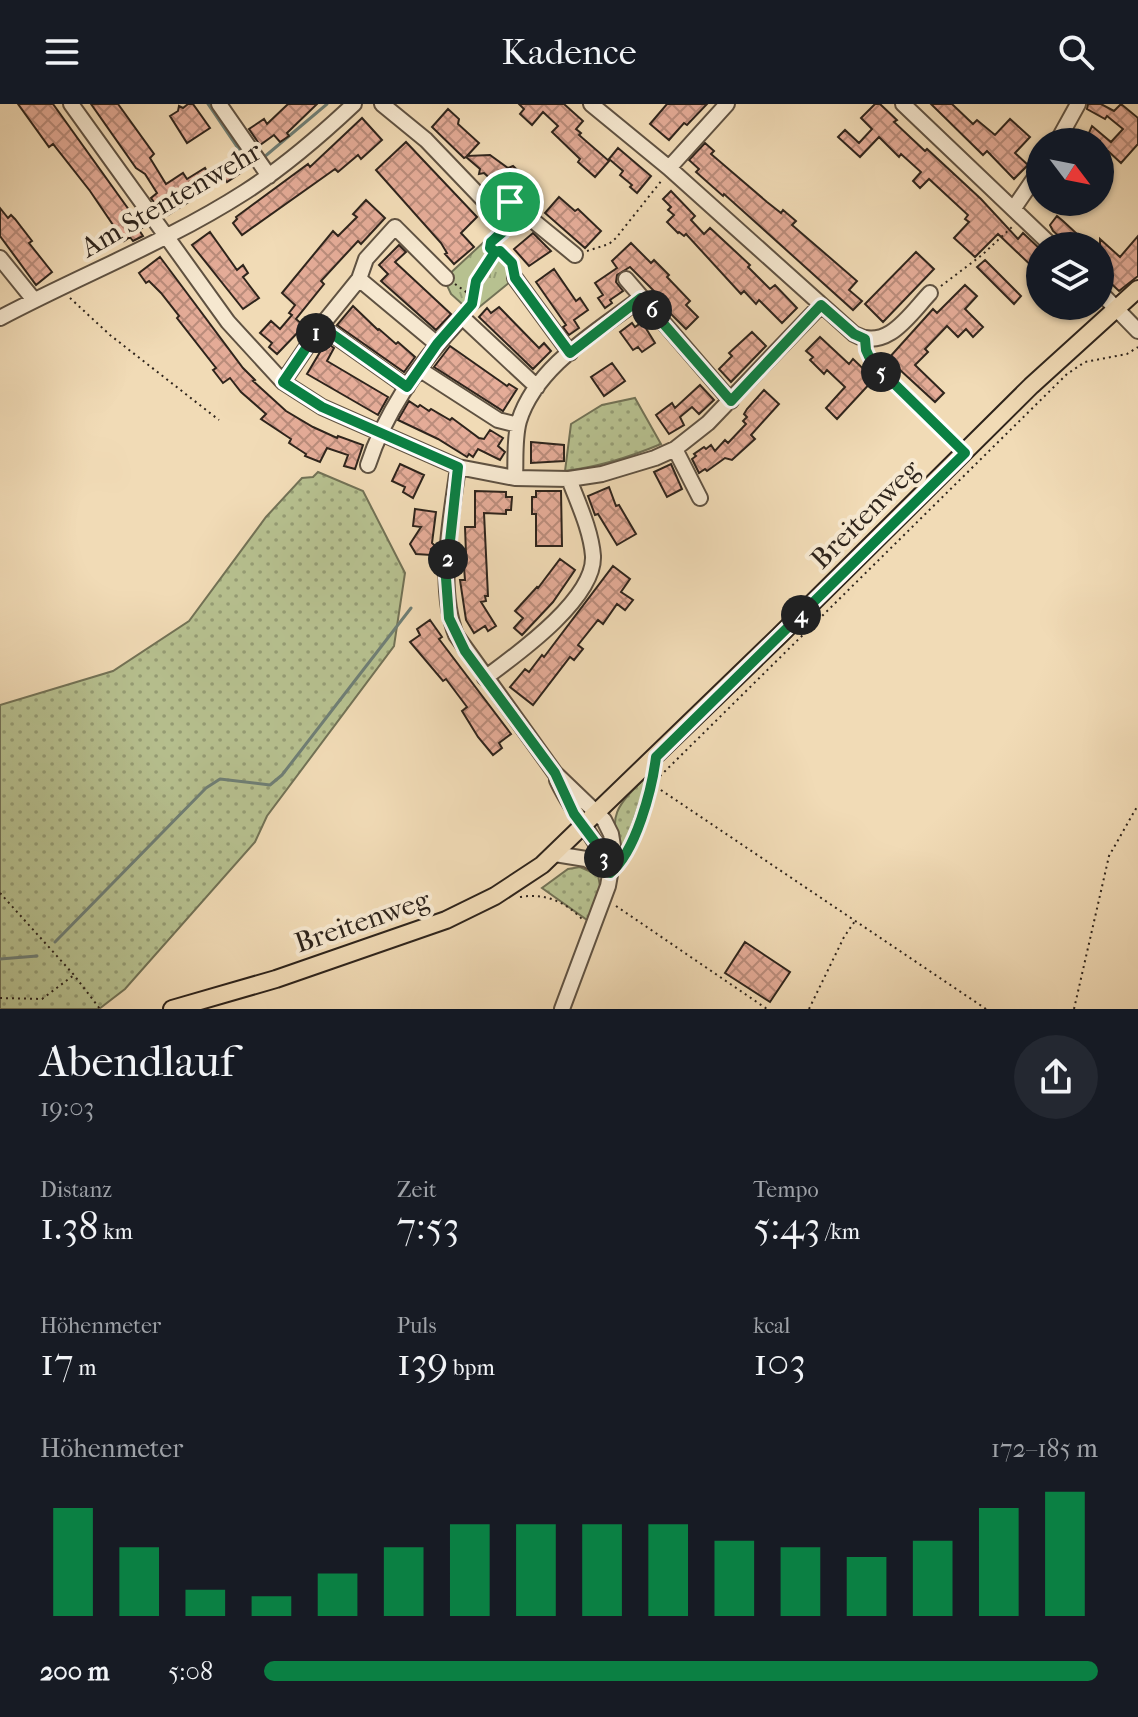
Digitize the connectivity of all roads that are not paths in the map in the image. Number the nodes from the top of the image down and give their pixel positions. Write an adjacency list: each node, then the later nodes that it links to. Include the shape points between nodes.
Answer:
1 (71, 104): 15 (street)
2 (219, 104): 10 (street)
3 (354, 104): 10 (street, Am Stentenwehr)
4 (382, 104): 16 (street, via 426,140 501,219 510,202)
5 (591, 104): 11 (street)
6 (903, 104): 13 (street)
7 (1078, 104): 9 (street)
8 (722, 105): 11 (street)
9 (1065, 128)
10 (262, 166): 15 (street, Am Stentenwehr)
11 (670, 168): 26 (street)
12 (1026, 197): 13 (street)
13 (1018, 212): 14 (street)
14 (1038, 232)
15 (166, 237): 25 (street, Am Stentenwehr); 34 (street, via 245,343)
16 (575, 255)
17 (0, 258): 25 (street)
18 (446, 278): 20 (street, via 395,227 366,259)
19 (515, 278): 32 (street)
20 (359, 279): 29 (street); 31 (street)
21 (626, 279): 24 (street)
22 (1138, 289): 27 (main road, Breitenweg)
23 (930, 293): 26 (street, via 879,339 854,334)
24 (641, 298): 32 (street); 37 (street)
25 (34, 300): 28 (street, Am Stentenwehr)
26 (821, 305): 37 (street)
27 (1116, 308): 30 (street); 48 (main road, Breitenweg)
28 (0, 318)
29 (321, 326): 34 (street); 35 (street)
30 (1138, 331)
31 (437, 344): 33 (street); 36 (street, via 462,317)
32 (570, 353): 36 (street)
33 (419, 369): 35 (street); 38 (street, via 498,420)
34 (283, 382): 39 (street)
35 (407, 387): 39 (street)
36 (537, 387): 38 (street)
37 (731, 401): 40 (street)
38 (518, 425): 43 (street)
39 (379, 434): 41 (street); 42 (street)
40 (675, 449): 44 (street, via 630,467); 45 (street)
41 (368, 465)
42 (458, 467): 43 (street); 46 (street, via 446,600 456,635)
43 (515, 478): 44 (street)
44 (569, 479): 46 (street, via 591,545 592,569 543,633)
45 (700, 498)
46 (485, 678): 47 (street)
47 (555, 773): 48 (street); 49 (street)
48 (598, 813): 49 (main road, Breitenweg); 51 (street, via 613,842)
49 (584, 827): 50 (main road, Breitenweg); 51 (street)
50 (555, 854): 51 (street, via 586,859); 52 (main road, Breitenweg, via 508,888 446,920)
51 (610, 873): 53 (street)
52 (172, 1009)
53 (562, 1009)

